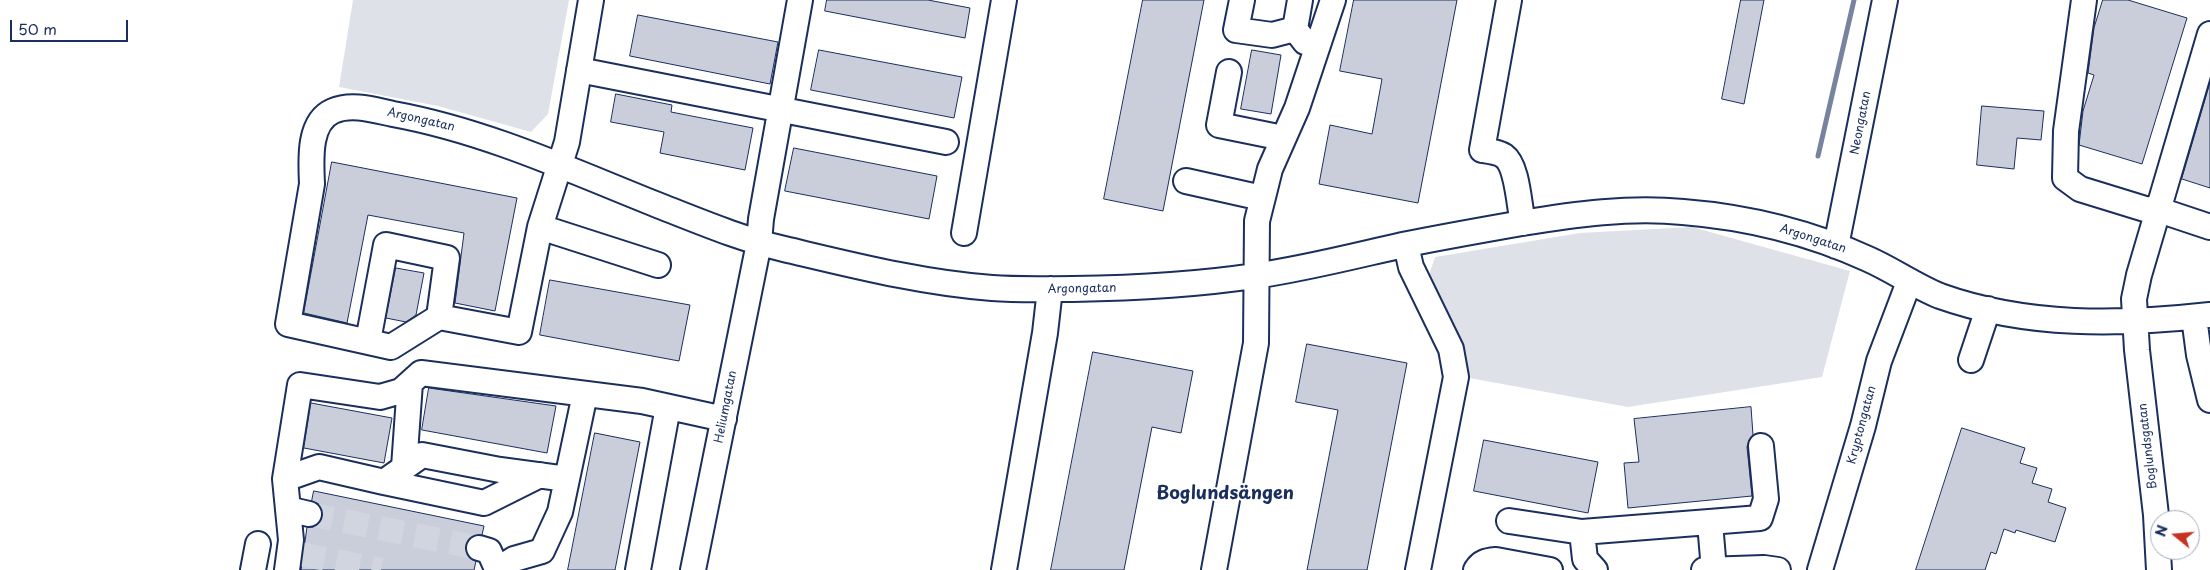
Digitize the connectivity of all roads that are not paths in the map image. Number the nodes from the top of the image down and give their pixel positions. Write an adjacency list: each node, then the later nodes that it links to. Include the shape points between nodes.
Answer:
1 (592, 0): 13 (street)
2 (800, 0): 15 (street)
3 (1004, 0): 25 (street)
4 (1242, 0): 10 (street, via 1236,30 1272,34)
5 (1300, 0): 10 (street)
6 (1333, 0): 12 (street)
7 (1509, 0): 22 (street, via 1482,150 1506,157 1514,172)
8 (1885, 0): 28 (street, Neongatan)
9 (2084, 0): 21 (street, via 2066,131 2065,178 2080,188 2145,209)
10 (1295, 29): 12 (street)
11 (2210, 34): 21 (street, Boglundsgatan)
12 (1315, 53): 16 (street, via 1297,108)
13 (579, 70): 15 (street); 18 (street)
14 (1229, 72): 16 (street, via 1219,125)
15 (781, 108): 17 (street); 26 (street)
16 (1283, 138): 20 (street)
17 (946, 142)
18 (561, 166): 24 (street); 26 (street, Argongatan); 37 (street, Argongatan, via 476,134 412,117 356,107 339,109 321,120 310,161 312,184 288,324)
19 (1186, 181): 20 (street)
20 (1262, 198): 30 (street, via 1257,221)
21 (2159, 210): 23 (street); 36 (street, Boglundsgatan, via 2137,283 2134,299)
22 (1523, 223): 27 (street, Argongatan); 28 (street, Argongatan, via 1604,211 1681,212 1720,216 1782,229)
23 (2210, 226)
24 (540, 227): 29 (street); 35 (street, via 519,332)
25 (964, 232)
26 (759, 243): 32 (street, Argongatan, via 929,280 993,288); 43 (street, Heliumgatan)
27 (1406, 245): 30 (street, Argongatan); 63 (street, via 1411,267 1452,349 1456,377)
28 (1836, 246): 31 (street, Argongatan)
29 (658, 265)
30 (1256, 276): 32 (street, Argongatan, via 1169,286); 62 (street, via 1256,343)
31 (1909, 282): 33 (street, Argongatan, via 1939,295); 68 (street, Kryptongatan, via 1878,361 1863,426)
32 (1050, 289): 61 (street)
33 (1988, 309): 36 (street, Argongatan, via 2085,323); 38 (street)
34 (2202, 316): 36 (street, Argongatan); 41 (street, via 2199,354)
35 (439, 317): 37 (street, via 391,347); 37 (street, via 447,258 386,245)
36 (2137, 322): 69 (street, Boglundsgatan)
37 (368, 341)
38 (1971, 360)
39 (410, 383): 40 (street, via 421,372); 45 (street); 47 (street, via 401,391 380,397 300,385)
40 (585, 394): 42 (street); 48 (street)
41 (2210, 400)
42 (668, 407): 43 (street); 59 (street)
43 (724, 419): 60 (street, Heliumgatan)
44 (1761, 446): 51 (street, via 1766,499 1760,518)
45 (404, 467): 46 (street, via 422,455); 49 (street)
46 (540, 475): 48 (street); 49 (street, via 484,503)
47 (285, 479): 49 (street, via 319,467); 55 (street, via 299,511 291,540)
48 (567, 479): 58 (street, via 560,512 542,551 514,559)
49 (384, 482)
50 (1509, 521): 52 (street)
51 (1710, 523): 52 (street); 56 (street)
52 (1582, 532): 66 (street, via 1585,559)
53 (258, 544): 57 (street)
54 (479, 548): 58 (street, via 489,551)
55 (292, 558)
56 (1711, 569): 67 (street)
57 (253, 570)
58 (497, 570)
59 (638, 570)
60 (693, 570)
61 (1004, 570)
62 (1214, 570)
63 (1418, 570)
64 (1476, 570): 65 (street, via 1480,564 1496,560)
65 (1550, 570)
66 (1595, 570)
67 (1778, 570)
68 (1820, 570)
69 (2159, 570)

